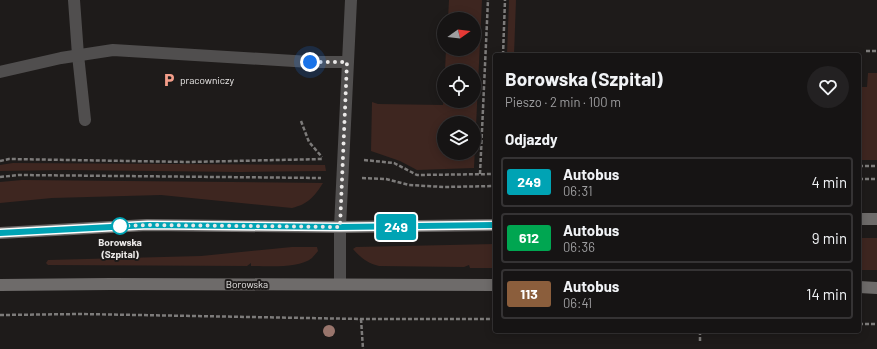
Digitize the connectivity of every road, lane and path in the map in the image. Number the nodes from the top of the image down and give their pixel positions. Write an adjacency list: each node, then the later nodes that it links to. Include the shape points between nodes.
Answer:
1 (74, 0): 8 (street)
2 (351, 0): 9 (street)
3 (488, 0): 19 (path)
4 (505, 0): 7 (path)
5 (866, 51): 6 (path)
6 (877, 51)
7 (503, 53)
8 (78, 55): 9 (street, via 113,50); 10 (street); 11 (street)
9 (347, 62): 30 (street)
10 (0, 72)
11 (85, 120)
12 (301, 121): 13 (path, via 309,142)
13 (324, 159): 14 (path); 16 (path, via 189,162 9,159)
14 (328, 159)
15 (359, 159): 19 (path, via 394,163 417,175)
16 (0, 161)
17 (861, 166): 18 (path)
18 (877, 166)
19 (480, 174): 20 (path)
20 (493, 174)
21 (0, 177): 22 (path, via 19,175)
22 (326, 178)
23 (361, 178): 26 (path, via 386,179 409,185)
24 (861, 179): 25 (path)
25 (877, 179)
26 (493, 186)
27 (861, 219): 28 (street)
28 (877, 219)
29 (493, 225): 30 (street)
30 (340, 227): 31 (street, via 148,225); 32 (street)
31 (0, 233)
32 (340, 284): 33 (street, Borowska); 34 (street, Borowska)
33 (0, 285)
34 (493, 285)
35 (861, 287): 36 (street)
36 (877, 288)
37 (0, 316): 38 (path, via 81,314)
38 (361, 318): 39 (path); 44 (path)
39 (493, 319)
40 (861, 324): 41 (path)
41 (877, 324)
42 (700, 333): 43 (path)
43 (700, 343)
44 (363, 349)

